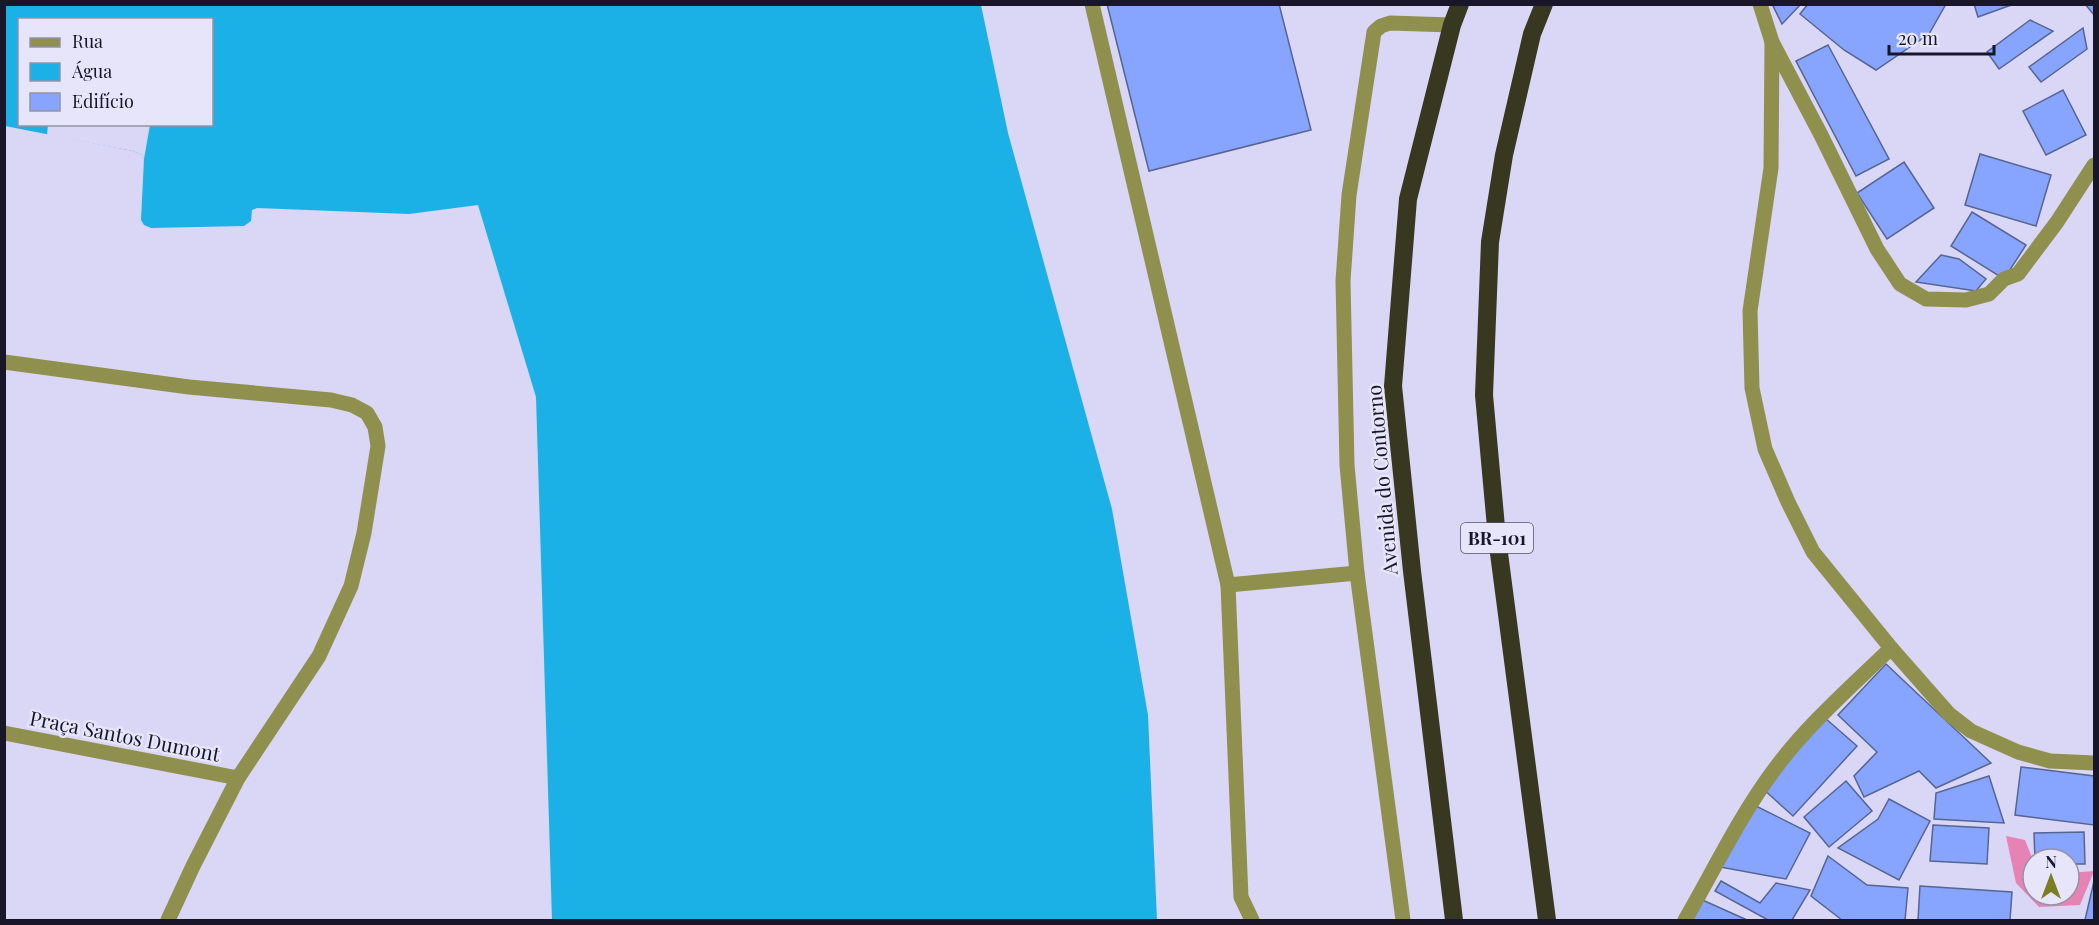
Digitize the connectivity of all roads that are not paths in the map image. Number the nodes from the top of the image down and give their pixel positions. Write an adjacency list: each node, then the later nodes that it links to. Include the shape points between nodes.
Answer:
1 (1092, 4): 10 (street)
2 (1460, 4): 5 (highway, Avenida do Contorno)
3 (1544, 4): 19 (highway, BR-101, via 1532,34 1504,155 1490,242 1484,395 1497,538)
4 (1760, 4): 6 (street)
5 (1452, 25): 9 (street, via 1390,23 1374,32 1348,195 1343,281 1347,465); 18 (highway, Avenida do Contorno, via 1408,199 1393,386)
6 (1773, 42): 7 (street, via 1877,249 1900,284 1926,299 1966,300 1989,294 2004,279 2018,274); 11 (street, via 1771,168 1750,311 1752,388 1765,449 1813,552)
7 (2094, 165)
8 (4, 362): 14 (street, via 189,387 331,400 367,413 375,427 378,446 351,586 320,656)
9 (1357, 573): 10 (street); 17 (street)
10 (1228, 585): 16 (street, via 1241,897)
11 (1891, 648): 13 (street, via 1949,714 1971,731 2050,761); 20 (street, via 1798,740 1775,769 1754,798)
12 (4, 733): 14 (street, Praça Santos Dumont)
13 (2094, 763)
14 (238, 778): 15 (street)
15 (168, 921)
16 (1252, 921)
17 (1403, 921)
18 (1454, 921)
19 (1547, 921)
20 (1685, 921)

